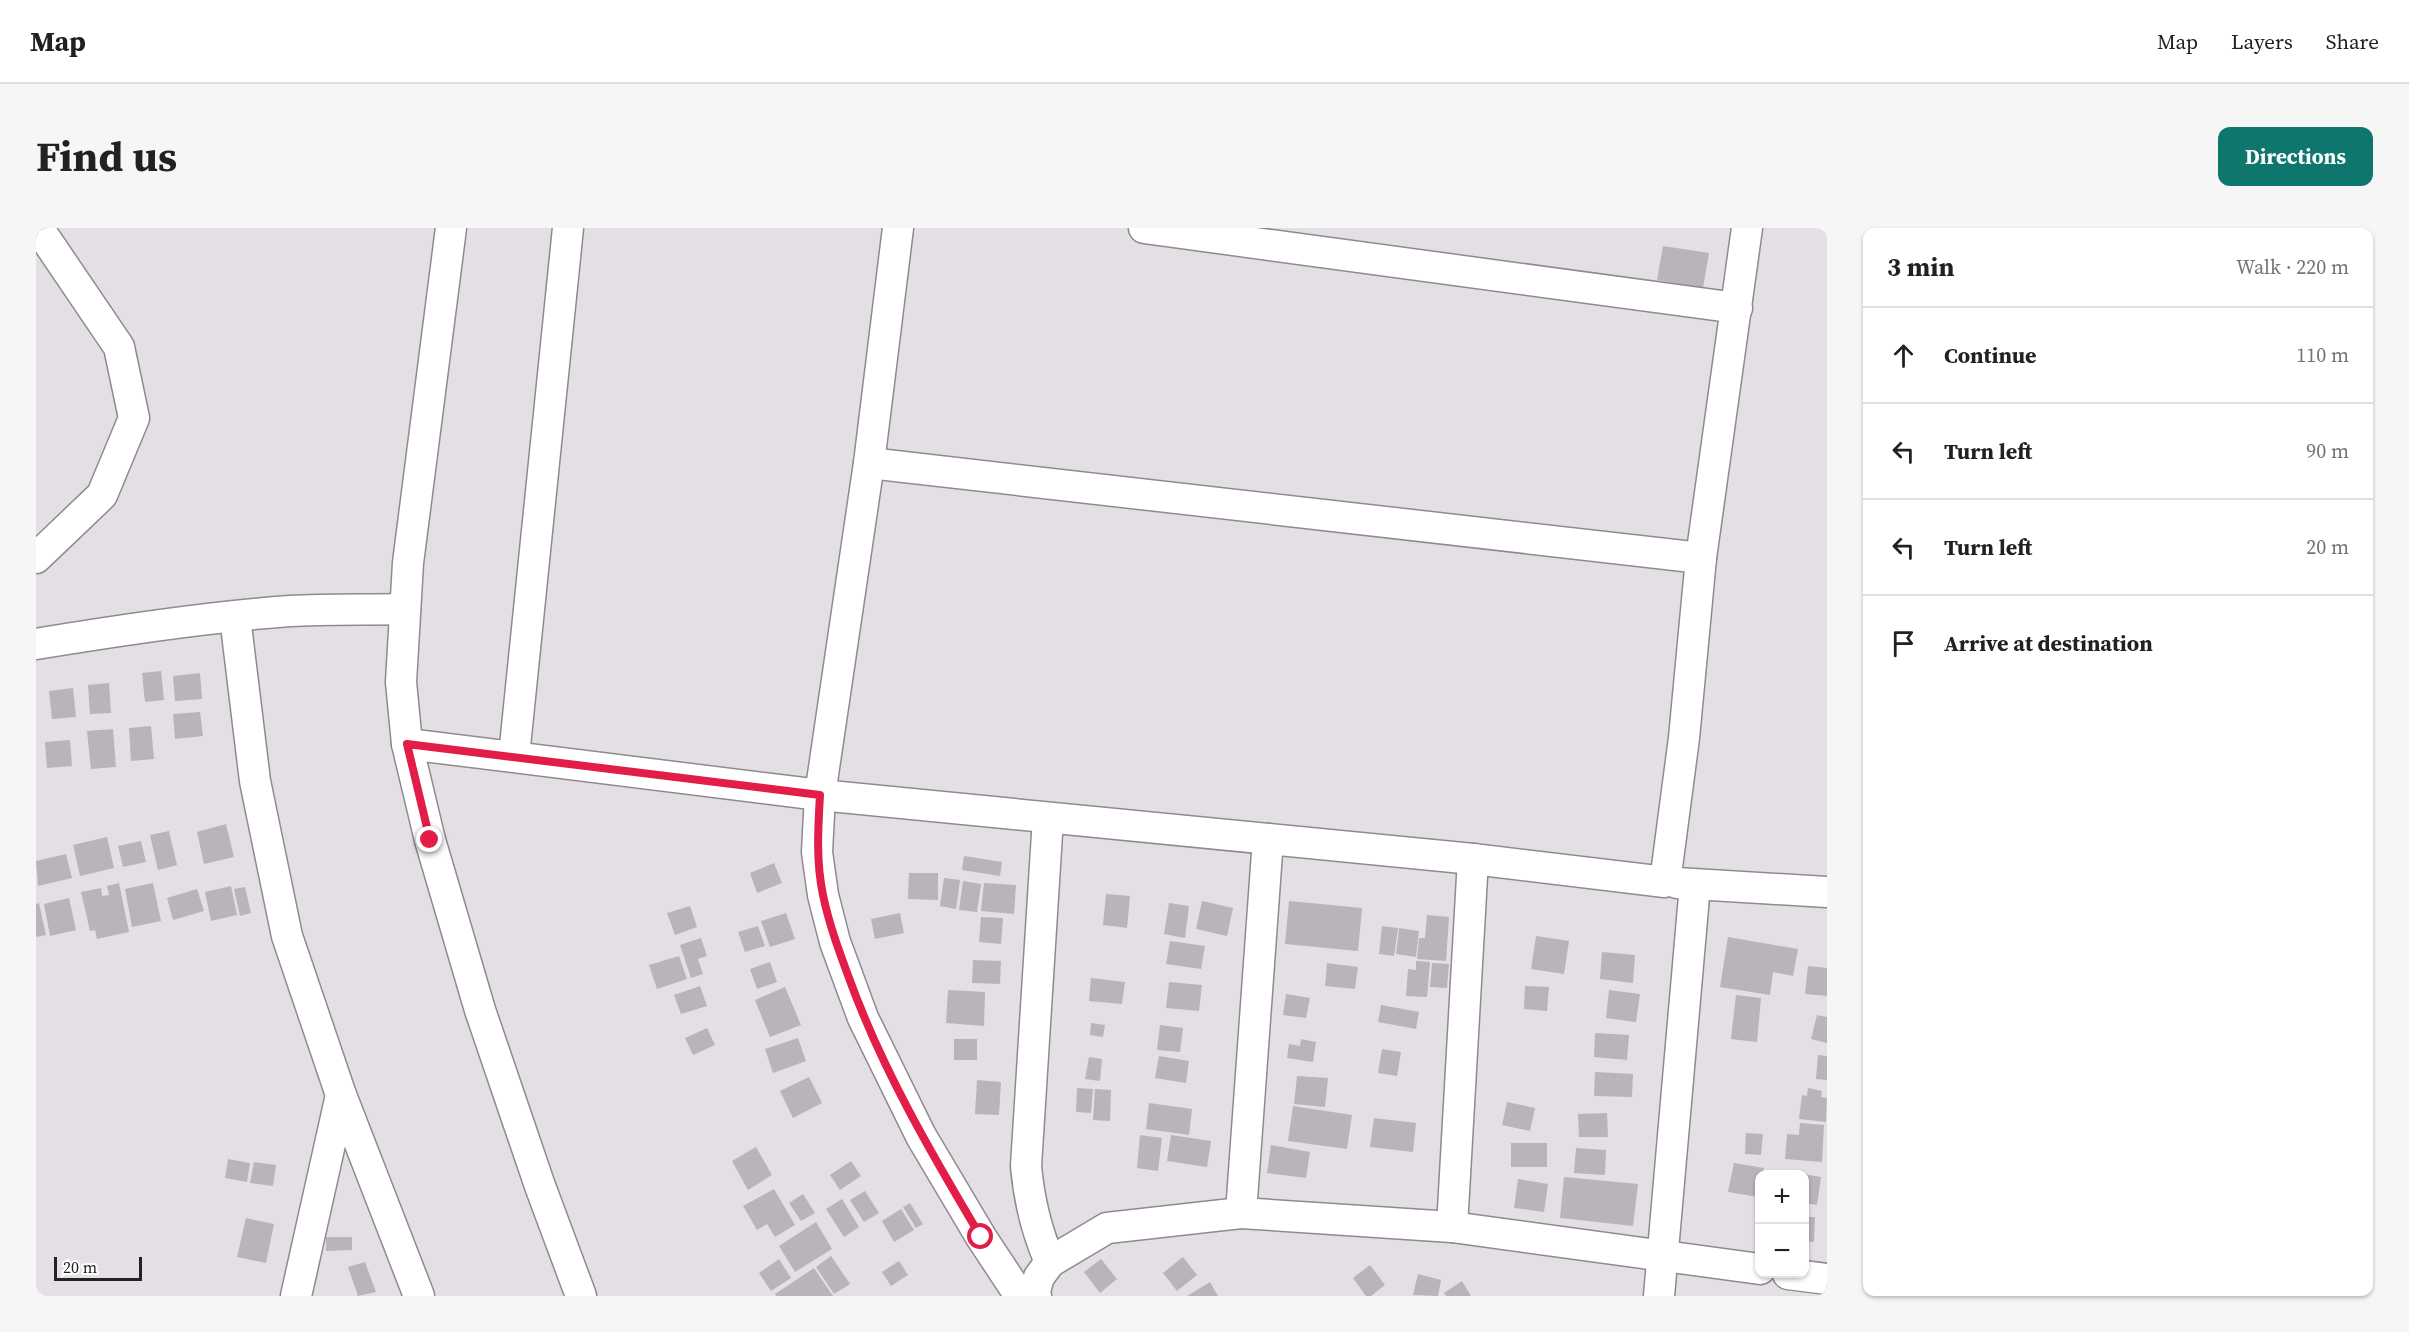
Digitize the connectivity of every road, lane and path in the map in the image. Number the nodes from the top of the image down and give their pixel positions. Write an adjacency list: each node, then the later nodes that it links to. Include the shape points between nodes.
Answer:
1 (451, 228): 11 (street)
2 (568, 228): 15 (street)
3 (898, 228): 8 (street)
4 (1144, 228): 7 (street)
5 (1747, 228): 7 (street)
6 (36, 232): 9 (street, via 41,232 119,347 134,418 102,495)
7 (1737, 308): 10 (street)
8 (869, 462): 10 (street); 16 (street)
9 (36, 558)
10 (1701, 558): 20 (street)
11 (405, 609): 12 (street, via 292,611); 14 (street, via 401,682)
12 (234, 617): 13 (street, via 141,626); 23 (street, via 255,781 287,936)
13 (36, 644)
14 (407, 744): 15 (street); 33 (street, via 430,840 480,1010)
15 (514, 756): 16 (street)
16 (820, 795): 17 (street); 34 (street, via 817,852 823,895 863,1018 921,1136)
17 (1048, 818): 18 (street); 27 (street, via 1026,1166 1029,1201)
18 (1268, 839): 19 (street); 24 (street)
19 (1473, 859): 20 (street); 25 (street)
20 (1665, 882): 21 (street)
21 (1695, 885): 22 (street); 26 (street)
22 (1827, 892)
23 (341, 1095): 31 (street); 32 (street)
24 (1241, 1214): 25 (street); 27 (street, via 1107,1228)
25 (1452, 1227): 26 (street)
26 (1663, 1255): 28 (street); 36 (street)
27 (1050, 1262): 35 (street, via 1039,1277)
28 (1755, 1268)
29 (1809, 1277): 30 (street)
30 (1827, 1279)
31 (296, 1296)
32 (419, 1296)
33 (581, 1296)
34 (1020, 1296)
35 (1036, 1296)
36 (1659, 1296)

